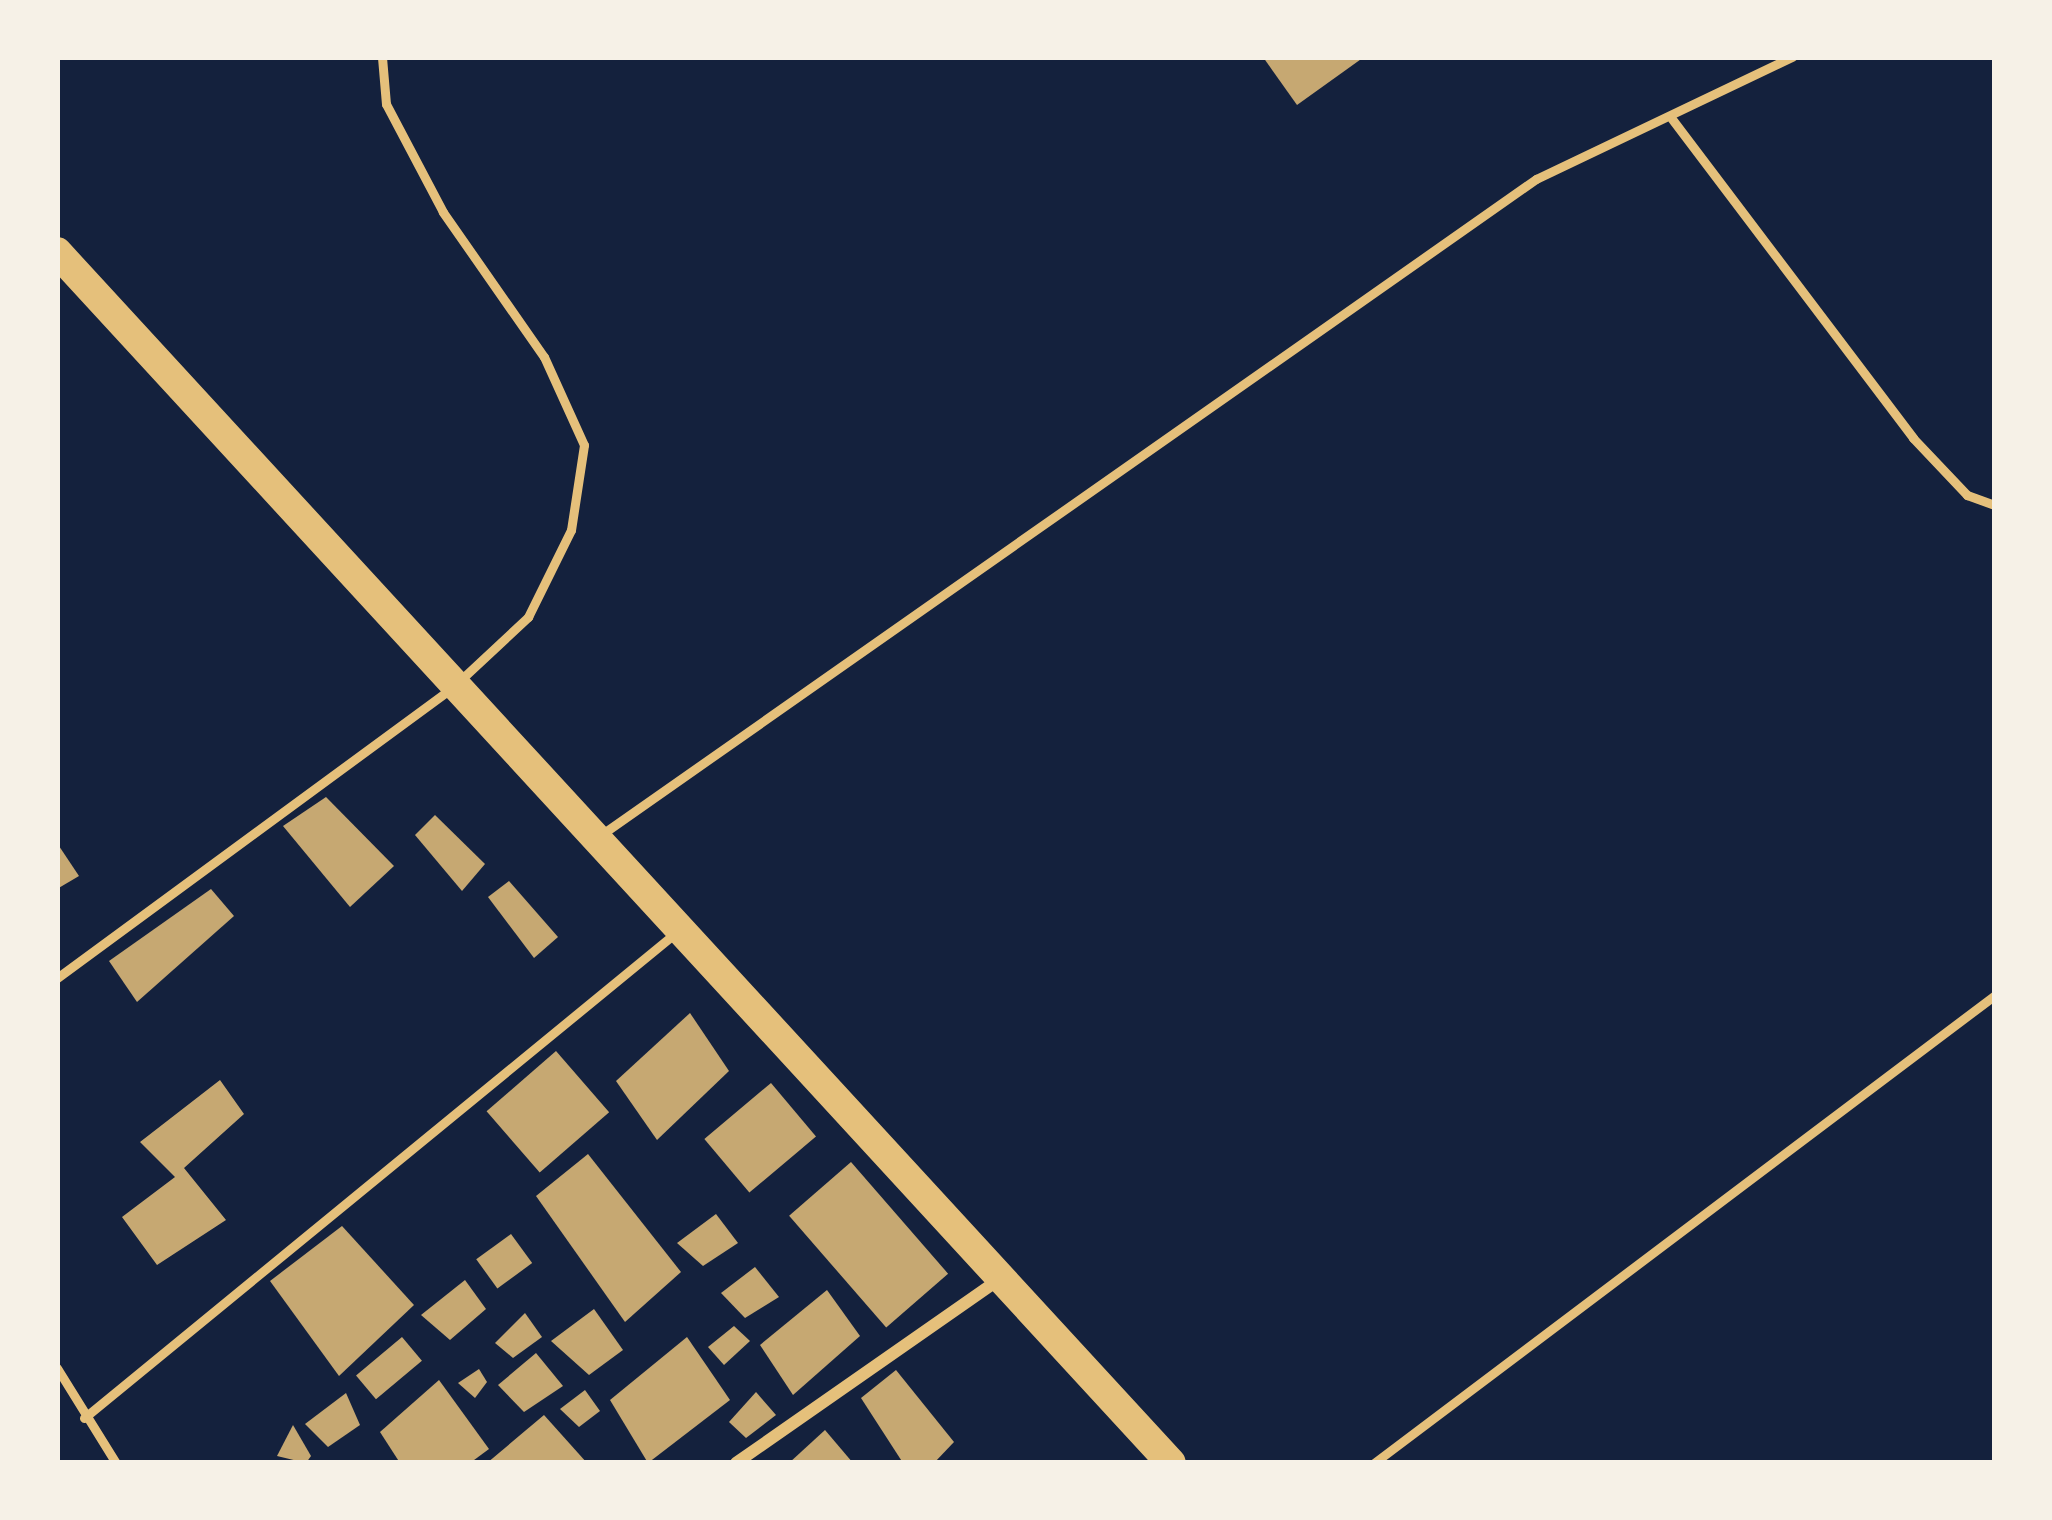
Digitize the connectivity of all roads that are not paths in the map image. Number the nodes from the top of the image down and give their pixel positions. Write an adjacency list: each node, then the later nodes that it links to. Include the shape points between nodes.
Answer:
1 (382, 57): 6 (lane, via 386,104 443,212 544,357 584,446 571,530 528,617)
2 (1792, 57): 3 (lane)
3 (1672, 119): 5 (lane, via 1913,438 1966,495); 7 (lane, via 1536,179)
4 (57, 252): 6 (main road)
5 (1995, 505)
6 (453, 687): 7 (main road); 9 (lane)
7 (594, 840): 8 (main road)
8 (678, 930): 11 (main road); 13 (lane)
9 (57, 977)
10 (1995, 995): 17 (lane)
11 (1000, 1279): 15 (street); 16 (main road)
12 (57, 1368): 13 (lane)
13 (84, 1418): 14 (lane)
14 (116, 1463)
15 (736, 1463)
16 (1171, 1463)
17 (1374, 1463)

